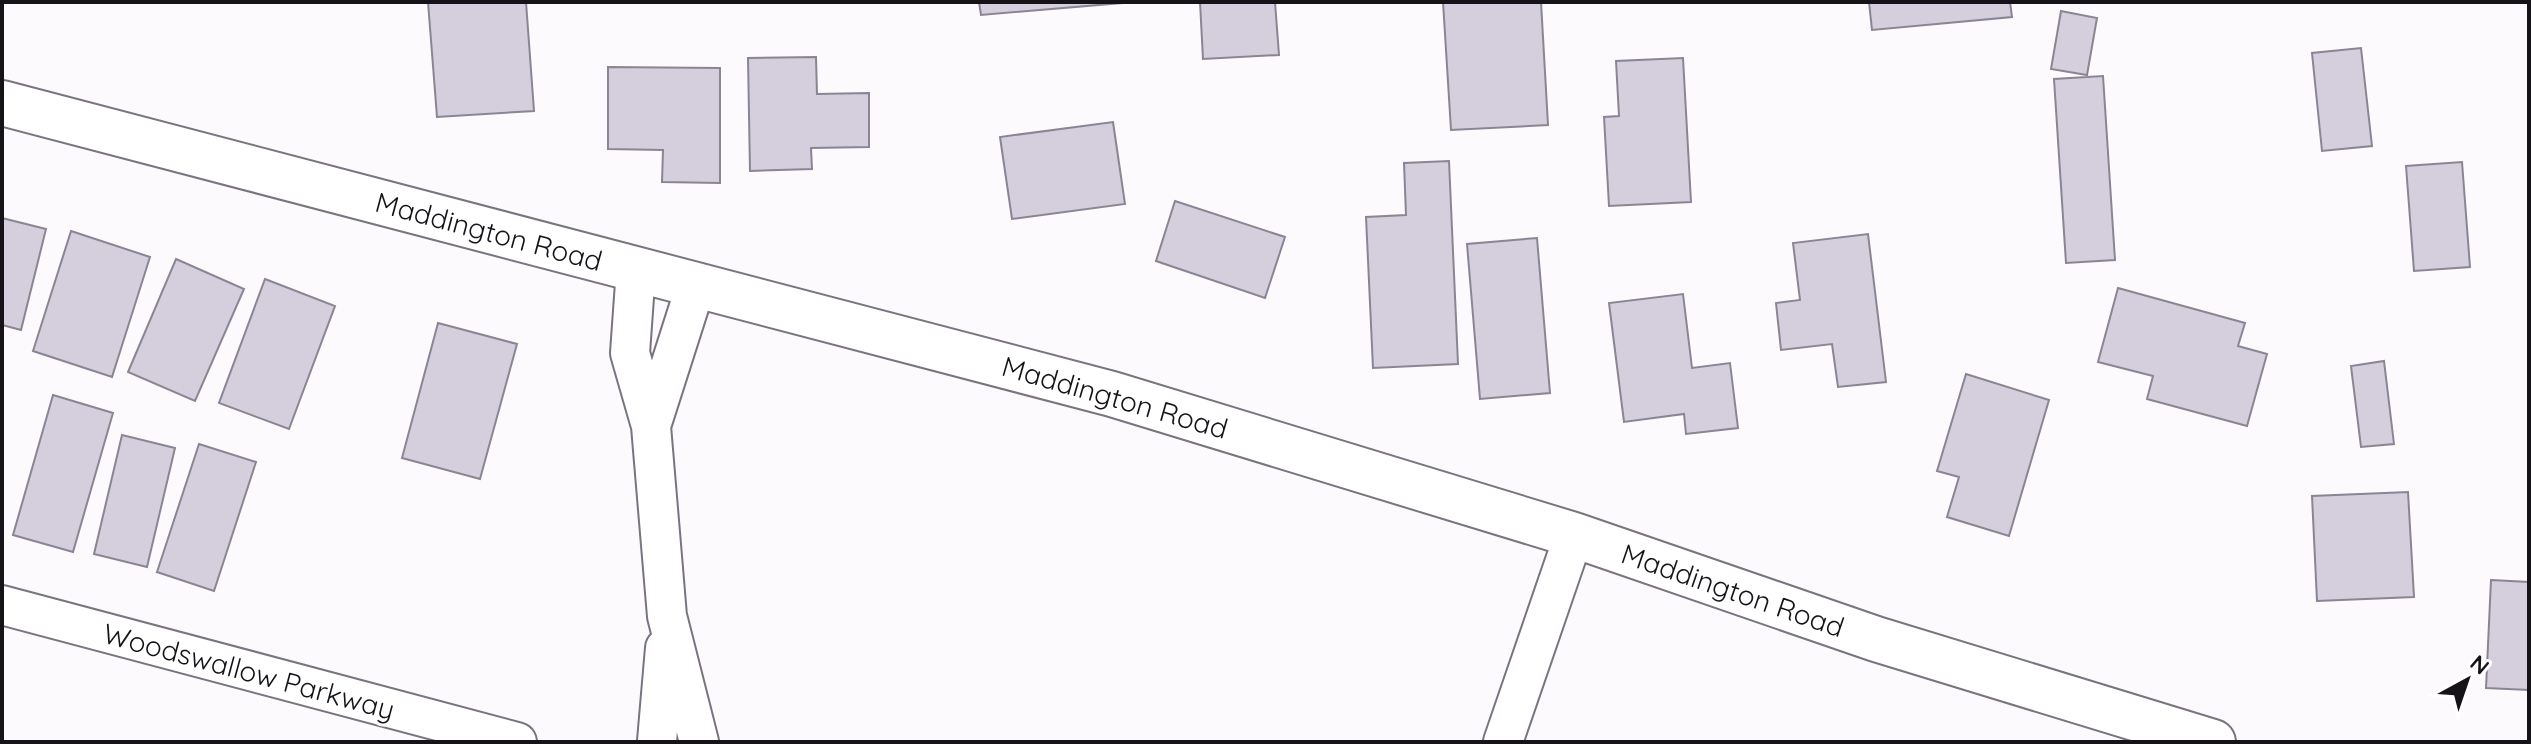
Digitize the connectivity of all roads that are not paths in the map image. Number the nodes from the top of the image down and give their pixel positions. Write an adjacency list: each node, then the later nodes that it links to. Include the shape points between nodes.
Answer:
1 (2, 103): 2 (main road, Maddington Road)
2 (636, 269): 3 (main road, Maddington Road); 4 (street, via 630,353)
3 (696, 285): 4 (street); 5 (main road, Maddington Road, via 1112,394)
4 (651, 426): 7 (street)
5 (1574, 535): 11 (street); 12 (main road, Maddington Road, via 1876,639)
6 (2, 605): 8 (street, Woodswallow Parkway)
7 (667, 616): 9 (street); 10 (street)
8 (506, 740)
9 (656, 741): 10 (street, via 671,737)
10 (697, 742)
11 (1503, 742)
12 (2213, 742)

